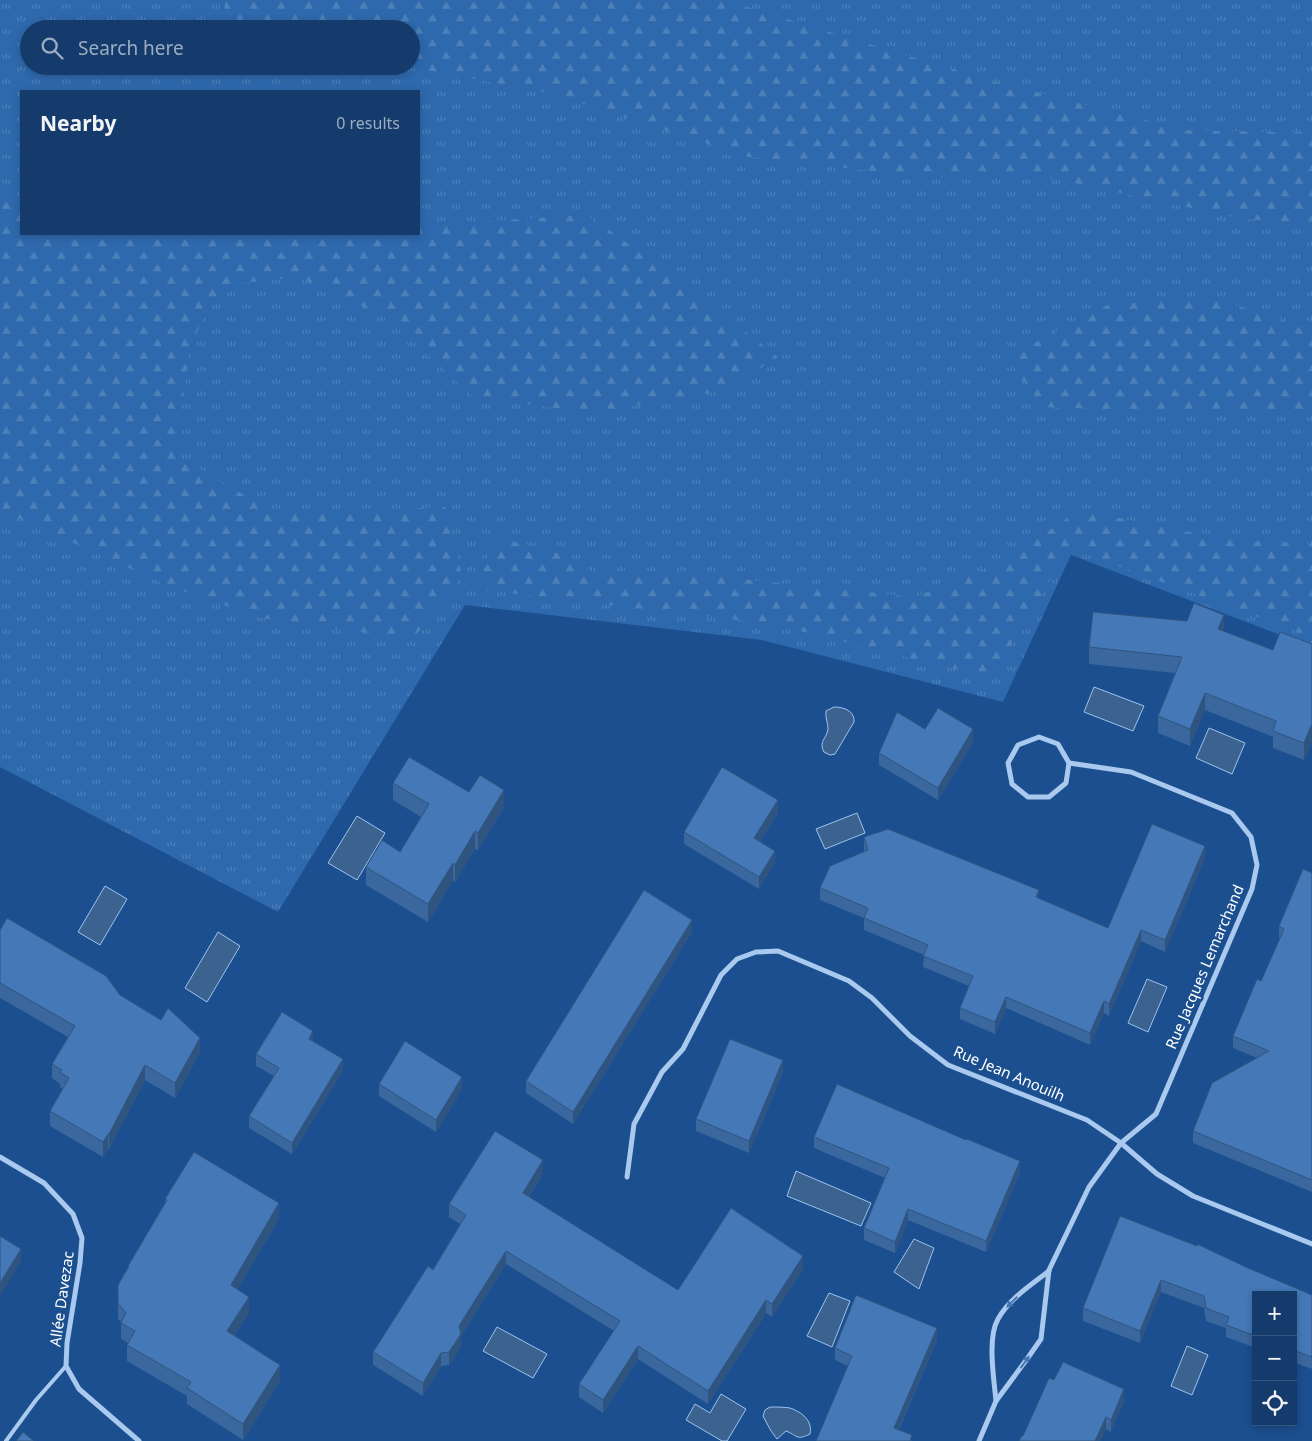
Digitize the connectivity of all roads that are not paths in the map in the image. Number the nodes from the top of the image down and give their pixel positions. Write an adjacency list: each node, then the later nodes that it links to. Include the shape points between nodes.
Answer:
1 (1069, 763): 1 (street, via 1058,744 1038,737 1018,744 1008,763 1012,784 1028,797 1049,797 1066,783); 2 (street, Rue Jacques Lemarchand, via 1131,772 1232,813 1251,837 1257,865 1252,890 1156,1114)
2 (1121, 1143): 4 (street, Rue Jean Anouilh, via 1088,1120 948,1064 910,1036 872,998 849,981 778,951 756,952 737,960 721,975 683,1049 662,1072 634,1124); 5 (street, Rue Jean Anouilh, via 1157,1174 1193,1196); 6 (street, Rue Jacques Lemarchand, via 1089,1187)
3 (0, 1157): 7 (street, Allée Davezac, via 44,1184 73,1214 82,1238)
4 (627, 1177)
5 (1312, 1244)
6 (1049, 1270): 8 (street, Rue Jacques Lemarchand, one-way to 6, via 1041,1339); 8 (street, Rue Jacques Lemarchand, one-way to 8, via 1011,1302 997,1320 991,1345)
7 (66, 1366): 9 (lane); 10 (street, Allée Davezac, via 79,1389)
8 (996, 1401): 11 (street, Rue Jacques Lemarchand)
9 (6, 1441)
10 (139, 1441)
11 (979, 1441)

